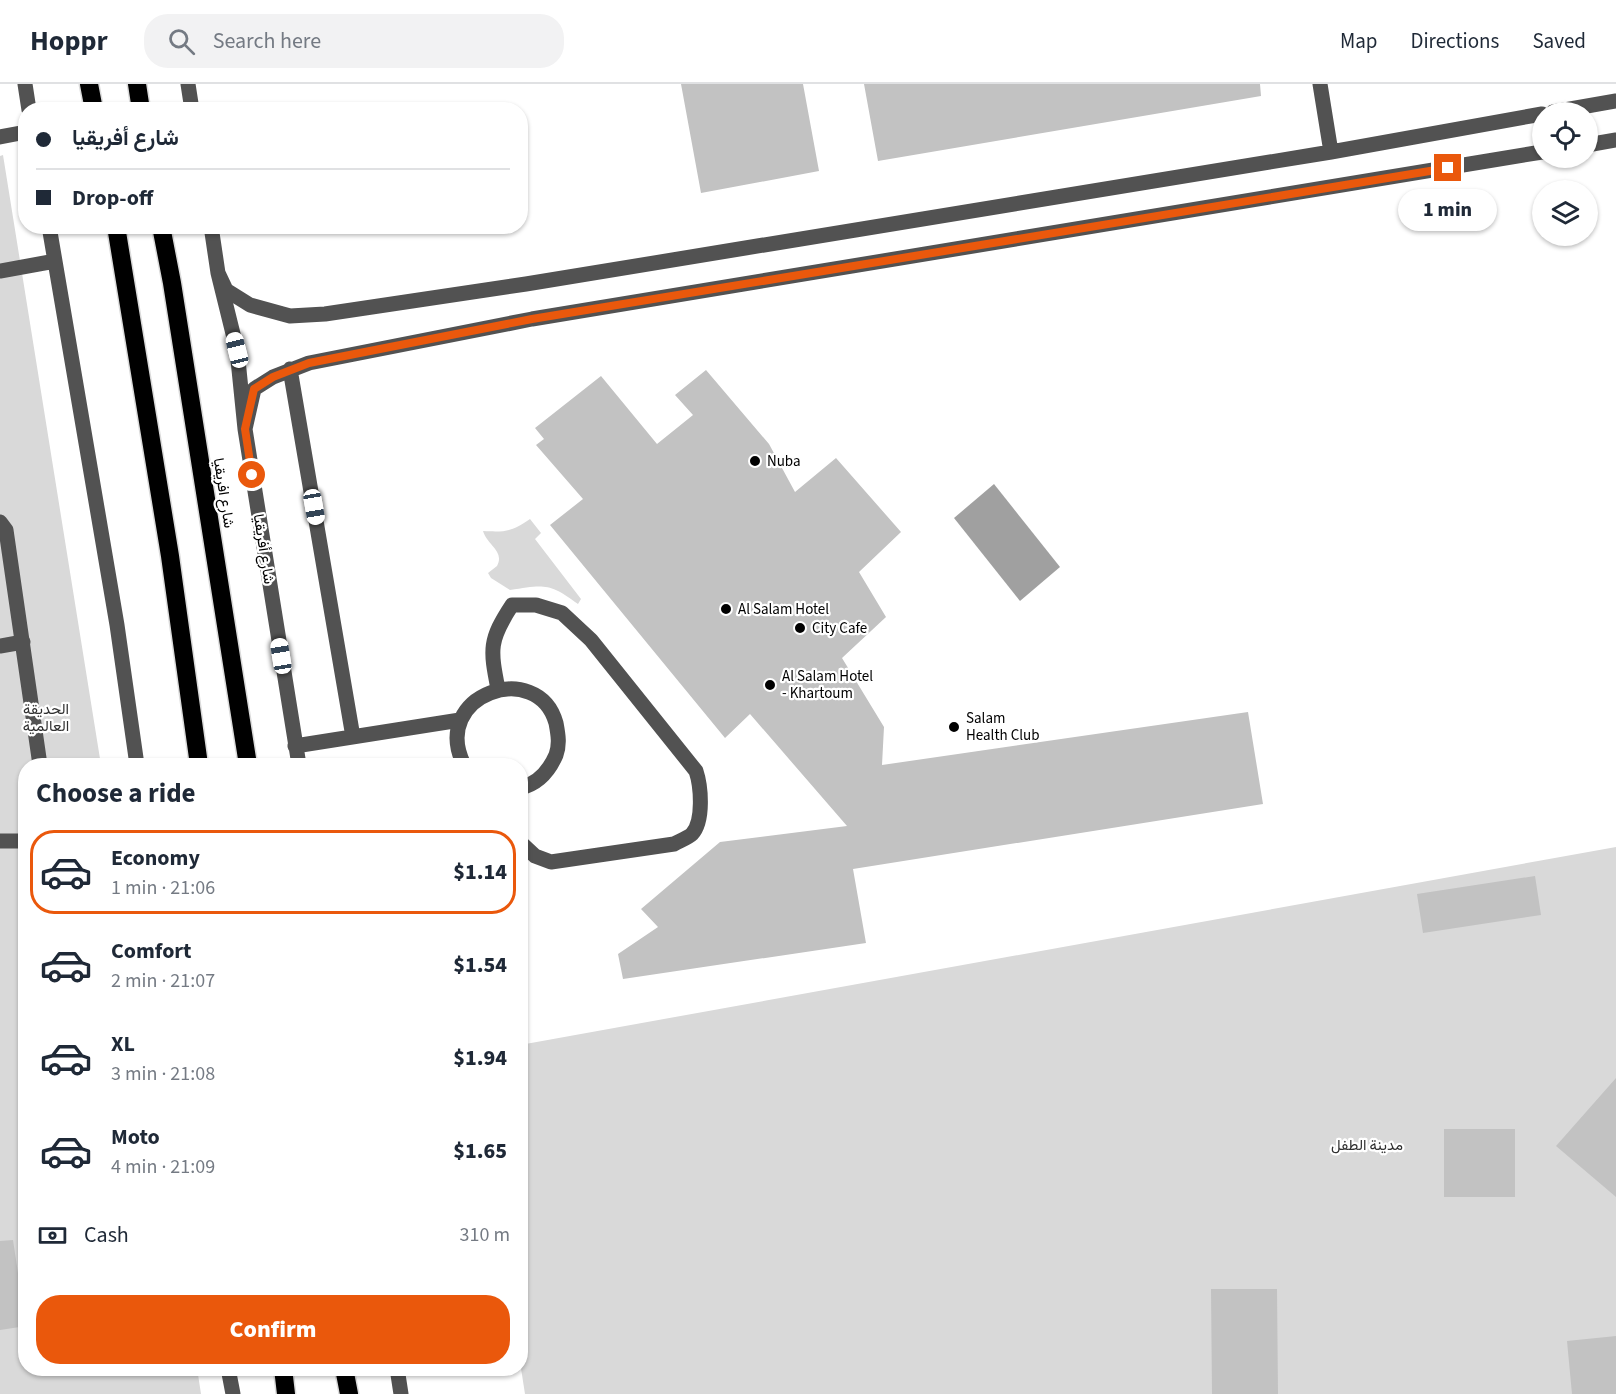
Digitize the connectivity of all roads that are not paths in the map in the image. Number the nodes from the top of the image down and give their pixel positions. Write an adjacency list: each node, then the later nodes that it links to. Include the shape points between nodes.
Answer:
1 (25, 84): 7 (street)
2 (89, 84): 8 (highway)
3 (136, 84): 9 (highway)
4 (188, 84): 10 (street)
5 (1320, 84): 17 (street)
6 (1616, 101): 11 (street)
7 (28, 102)
8 (92, 102)
9 (139, 102)
10 (191, 102)
11 (1598, 104)
12 (1532, 116): 17 (street)
13 (18, 133): 14 (street)
14 (0, 136)
15 (1616, 140): 16 (street)
16 (1598, 143)
17 (1331, 152): 25 (street, via 324,314 290,316 250,305 226,290)
18 (1532, 154): 26 (street, via 532,319)
19 (50, 234): 23 (street)
20 (117, 234): 37 (highway, via 170,556)
21 (163, 234): 38 (highway, شارع افريقيا)
22 (212, 234): 25 (street, شارع أفريقيا)
23 (55, 261): 24 (street); 36 (street)
24 (0, 271)
25 (218, 273): 27 (street, شارع أفريقيا, via 237,350)
26 (290, 369): 27 (street, via 254,389); 33 (street)
27 (245, 429): 34 (street, شارع أفريقيا)
28 (0, 522): 29 (street, via 6,530)
29 (24, 642): 30 (street); 35 (street)
30 (0, 646)
31 (498, 689): 32 (street, via 482,695); 41 (street, via 531,694 554,718 559,734 557,751 540,779); 44 (street, via 492,644 512,604 536,604 562,613 591,640 696,771 700,783 699,816 692,834 674,844 551,861)
32 (460, 720): 33 (street); 40 (street, via 457,745)
33 (353, 737): 34 (street)
34 (295, 746): 39 (street, شارع أفريقيا)
35 (39, 758)
36 (136, 758)
37 (198, 758)
38 (247, 758)
39 (298, 758)
40 (460, 758)
41 (528, 784)
42 (0, 841): 43 (street)
43 (18, 841)
44 (528, 849)
45 (229, 1376): 49 (street)
46 (284, 1376): 50 (highway)
47 (346, 1376): 51 (highway)
48 (398, 1376): 52 (street)
49 (232, 1394)
50 (286, 1394)
51 (349, 1394)
52 (401, 1394)

